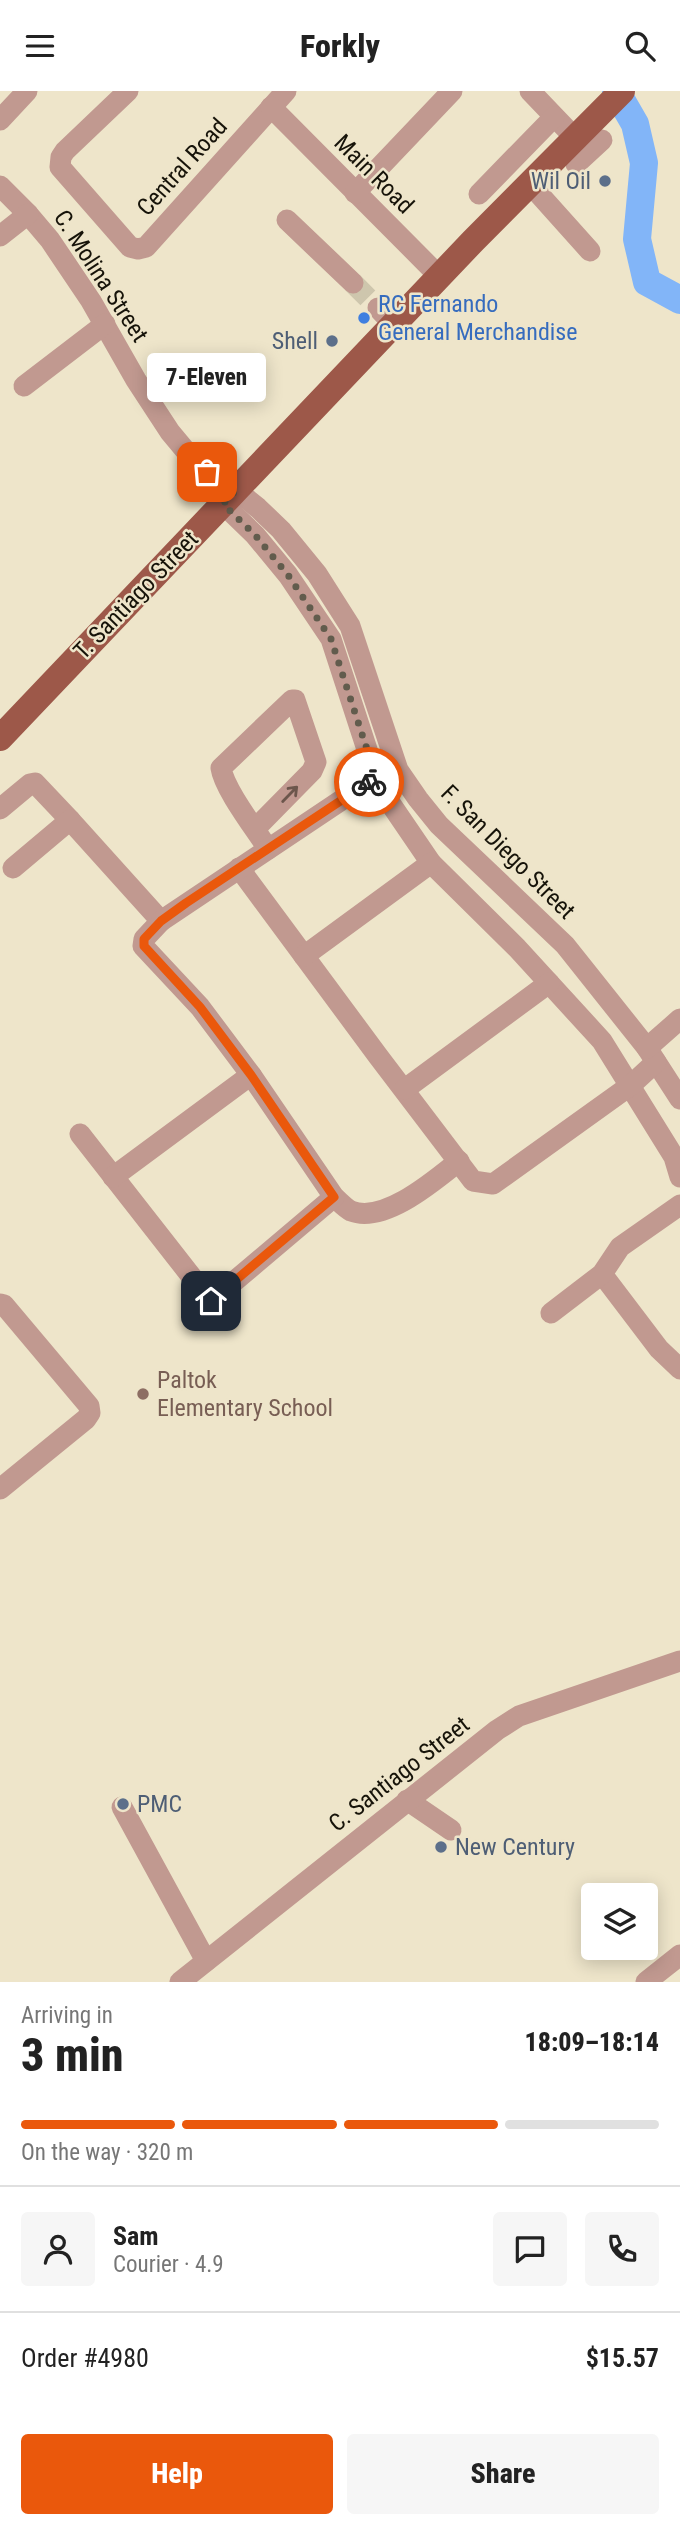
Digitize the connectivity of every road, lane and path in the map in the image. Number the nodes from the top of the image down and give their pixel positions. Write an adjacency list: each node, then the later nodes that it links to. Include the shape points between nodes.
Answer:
1 (27, 91): 9 (street)
2 (128, 91): 7 (street, Central Road, via 65,151 60,167 130,247 138,249 146,247)
3 (286, 91): 7 (street, Central Road)
4 (452, 91): 15 (street)
5 (530, 91): 8 (street)
6 (615, 99): 10 (main road, T. Santiago Street)
7 (271, 107): 15 (street, Main Road)
8 (554, 117): 10 (street); 16 (street)
9 (0, 120)
10 (575, 138): 13 (main road, T. Santiago Street)
11 (602, 140): 12 (street)
12 (576, 165)
13 (530, 184): 20 (street); 21 (main road, T. Santiago Street)
14 (0, 186): 17 (street, C. Molina Street)
15 (355, 193): 21 (street, Main Road)
16 (478, 194)
17 (28, 214): 19 (street); 23 (street, C. Molina Street)
18 (287, 220): 22 (street)
19 (0, 236)
20 (590, 251)
21 (439, 277): 25 (main road, T. Santiago Street, via 386,316)
22 (353, 283)
23 (105, 324): 24 (street); 25 (street, C. Molina Street, via 170,432)
24 (24, 386)
25 (230, 497): 26 (street, C. Molina Street); 27 (main road, T. Santiago Street)
26 (251, 515): 28 (street, via 331,639); 40 (street, F. San Diego Street, via 281,530 350,626 398,770 418,799 439,825 565,946)
27 (0, 738)
28 (376, 777): 32 (street); 33 (street)
29 (0, 809): 30 (street, via 35,783)
30 (70, 820): 34 (street); 36 (street)
31 (255, 829): 31 (street, one-way to 31, via 316,762 297,702 292,700 222,765 222,773); 32 (street)
32 (268, 849): 35 (street)
33 (431, 863): 37 (street); 38 (street)
34 (13, 868)
35 (239, 868): 36 (street); 37 (street)
36 (161, 921): 41 (street, via 144,939 144,946 200,1007)
37 (304, 956): 43 (street)
38 (549, 983): 42 (street, via 602,1041); 43 (street)
39 (680, 1019): 40 (street)
40 (651, 1055): 42 (street); 44 (street, F. San Diego Street)
41 (251, 1075): 47 (street); 49 (street)
42 (631, 1084): 46 (street, via 493,1184 474,1181); 48 (street, via 674,1157)
43 (405, 1090): 46 (street)
44 (680, 1100)
45 (79, 1134): 47 (street)
46 (459, 1161): 49 (street, via 382,1212 351,1211)
47 (113, 1177): 49 (street, via 216,1307)
48 (680, 1177)
49 (334, 1197)
50 (680, 1205): 51 (street, via 620,1247)
51 (602, 1274): 53 (street); 54 (street)
52 (0, 1304): 55 (street, via 89,1406 90,1413)
53 (551, 1313)
54 (680, 1370)
55 (0, 1489)
56 (680, 1661): 57 (street, C. Santiago Street, via 519,1716)
57 (407, 1800): 59 (street); 61 (street, C. Santiago Street)
58 (122, 1807): 61 (street)
59 (451, 1830)
60 (680, 1955): 63 (street)
61 (206, 1961): 62 (street, C. Santiago Street)
62 (183, 1981)
63 (646, 1982)

